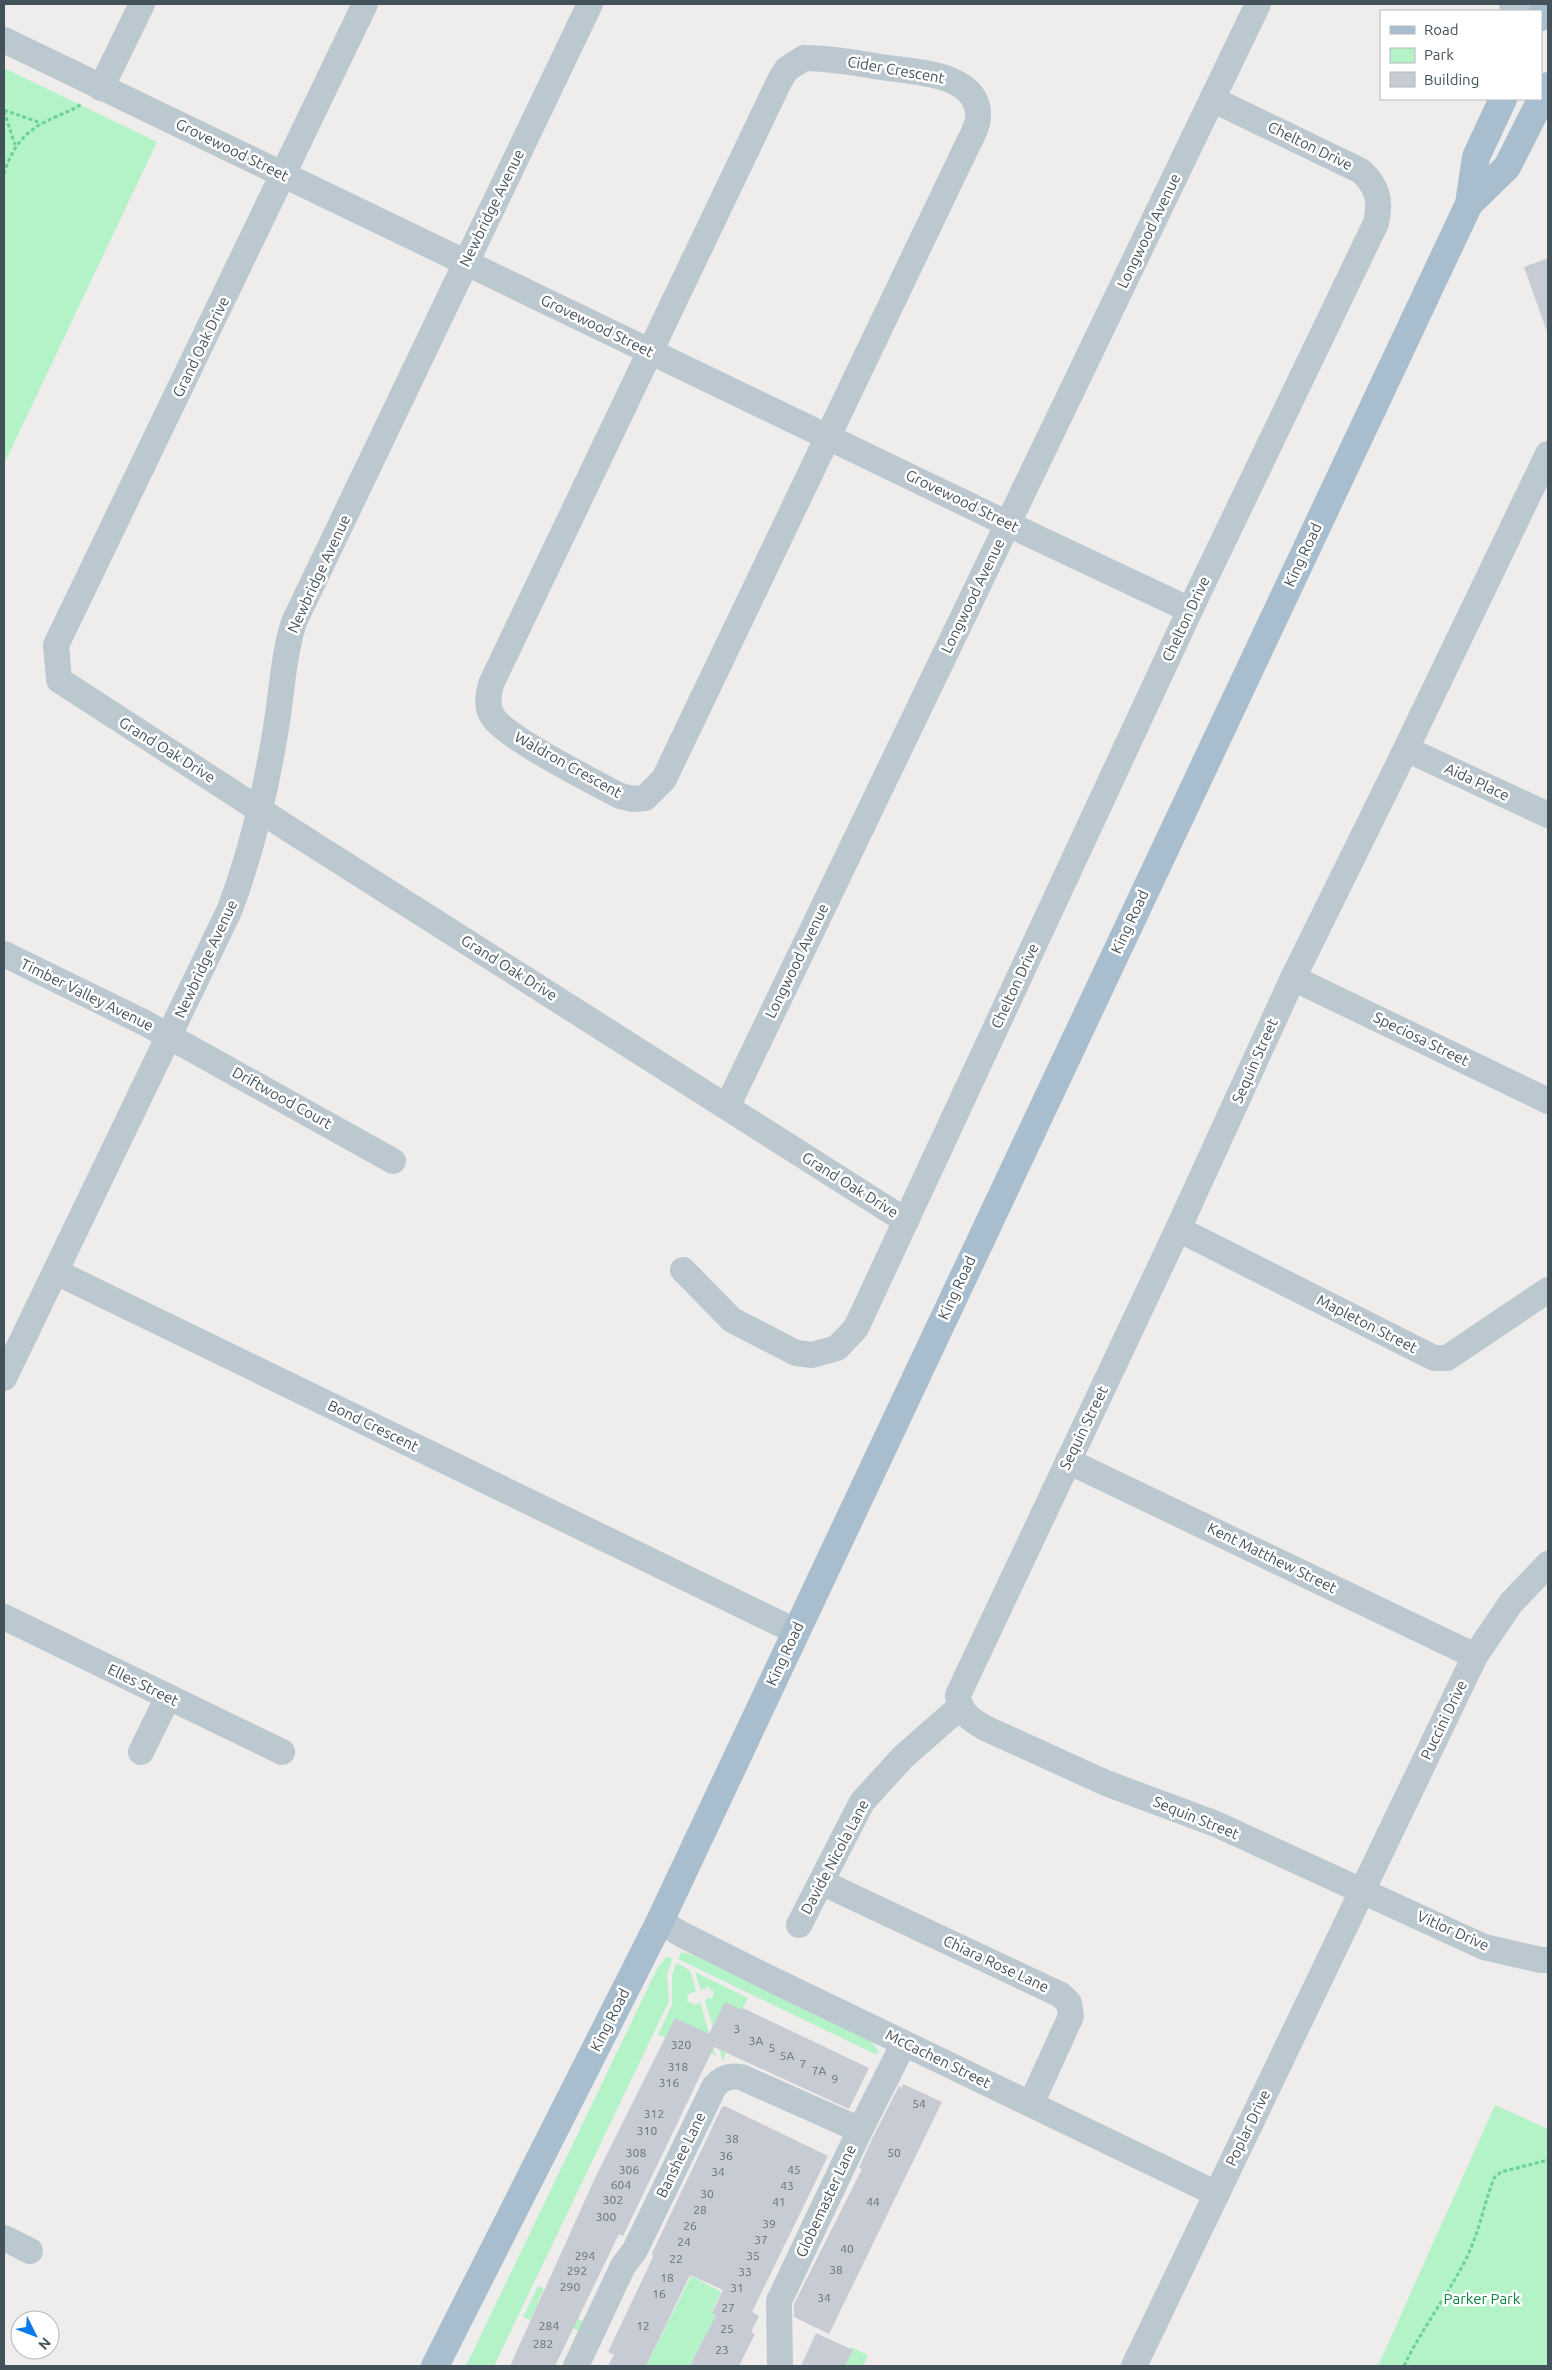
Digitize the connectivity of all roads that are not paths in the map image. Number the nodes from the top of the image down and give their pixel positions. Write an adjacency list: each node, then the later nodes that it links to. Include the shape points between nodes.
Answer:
1 (142, 4): 7 (street)
2 (365, 4): 12 (street, Grand Oak Drive)
3 (590, 4): 14 (street, Newbridge Avenue)
4 (1258, 4): 9 (street, Longwood Avenue)
5 (4, 40): 7 (street, Grovewood Street)
6 (1548, 86): 8 (main road, King Road)
7 (101, 88): 12 (street, Grovewood Street)
8 (1542, 98)
9 (1212, 99): 18 (street, Longwood Avenue); 19 (street, Chelton Drive, via 1361,171 1375,188 1379,207 1376,223)
10 (1503, 100): 13 (main road, King Road, via 1476,157)
11 (1541, 100): 13 (main road, King Road, via 1507,167)
12 (284, 175): 14 (street, Grovewood Street); 21 (street, Grand Oak Drive, via 56,645 59,680)
13 (1469, 204): 38 (main road, King Road)
14 (466, 262): 15 (street, Grovewood Street); 21 (street, Newbridge Avenue, via 294,622)
15 (651, 352): 16 (street, Grovewood Street); 16 (street, Cider Crescent, via 786,69 804,58 818,58 931,73 950,79 968,91 978,118); 16 (street, Waldron Crescent, via 488,695 488,706 498,724 537,750 620,796 645,798 664,779)
16 (828, 436): 18 (street, Grovewood Street)
17 (1548, 454): 20 (street, Sequin Street)
18 (1008, 524): 19 (street, Grovewood Street); 27 (street, Longwood Avenue)
19 (1190, 610): 29 (street, Chelton Drive)
20 (1406, 749): 22 (street, Aida Place); 24 (street, Sequin Street)
21 (260, 810): 25 (street, Newbridge Avenue, via 230,909); 27 (street, Grand Oak Drive)
22 (1548, 815)
23 (4, 954): 25 (street, Timber Valley Avenue)
24 (1293, 978): 26 (street, Speciosa Street); 30 (street, Sequin Street)
25 (170, 1037): 28 (street, Driftwood Court); 32 (street, Newbridge Avenue)
26 (1548, 1101)
27 (727, 1107): 29 (street, Grand Oak Drive)
28 (393, 1161)
29 (906, 1220): 31 (street, Chelton Drive, via 856,1328 837,1348 825,1353 796,1353 732,1320)
30 (1178, 1229): 33 (street, Mapleton Street, via 1434,1358 1446,1358); 35 (street, Sequin Street)
31 (684, 1270)
32 (56, 1272): 34 (street); 38 (street, Bond Crescent)
33 (1548, 1290)
34 (4, 1378)
35 (1068, 1461): 39 (street, Kent Matthew Street); 41 (street, Sequin Street, via 958,1695)
36 (1548, 1564): 39 (street, Puccini Drive, via 1511,1603)
37 (4, 1618): 40 (street, Elles Street)
38 (795, 1631): 46 (main road, King Road)
39 (1475, 1656): 45 (street, Puccini Drive)
40 (168, 1697): 42 (street); 43 (street, Elles Street)
41 (960, 1707): 44 (street, Davide Nicola Lane, via 903,1757 862,1802); 45 (street, Sequin Street, via 985,1728 1106,1782 1216,1824)
42 (141, 1752)
43 (282, 1752)
44 (821, 1882): 47 (street, Davide Nicola Lane); 50 (street, Chiara Rose Lane, via 1061,1995 1068,2003 1071,2016)
45 (1362, 1890): 48 (street, Vitlor Drive, via 1484,1947); 52 (street, Poplar Drive)
46 (660, 1921): 49 (street, McCachen Street); 55 (main road, King Road)
47 (799, 1924)
48 (1548, 1960)
49 (904, 2043): 50 (street, McCachen Street); 51 (street, Globemaster Lane)
50 (1031, 2104): 52 (street, McCachen Street)
51 (860, 2130): 56 (street, Banshee Lane, via 741,2077 732,2076 719,2081 635,2250 623,2266); 57 (street, Globemaster Lane, via 779,2301)
52 (1217, 2194): 58 (street, Poplar Drive)
53 (4, 2238): 54 (street)
54 (30, 2251)
55 (435, 2366)
56 (576, 2366)
57 (780, 2366)
58 (1134, 2366)

